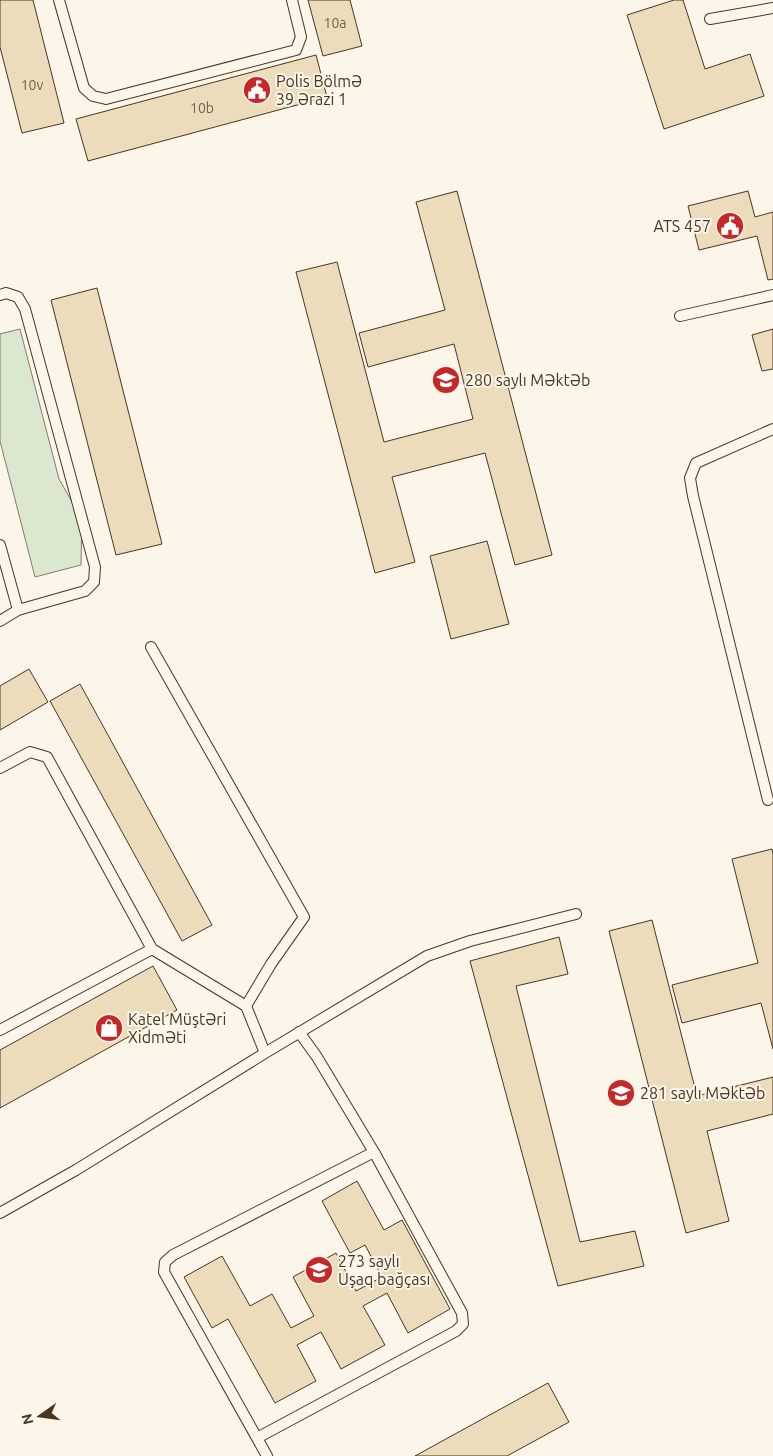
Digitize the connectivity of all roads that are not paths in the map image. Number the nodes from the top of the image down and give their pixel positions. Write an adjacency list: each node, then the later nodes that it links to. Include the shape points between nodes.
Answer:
1 (60, 0): 2 (lane, via 84,88 93,96 106,99 296,50 301,37)
2 (292, 0)
3 (773, 8): 4 (lane)
4 (710, 19)
5 (773, 294): 7 (lane)
6 (0, 295): 10 (lane, via 6,293 18,297 25,309 95,567 94,582 85,591)
7 (680, 316)
8 (773, 429): 14 (lane, via 696,463 690,478)
9 (0, 545): 10 (lane)
10 (18, 610): 11 (lane)
11 (0, 621)
12 (151, 646): 17 (lane, via 304,917)
13 (0, 768): 16 (lane, via 30,752 47,757)
14 (768, 800)
15 (576, 914): 19 (lane, via 470,941 427,956)
16 (152, 949): 17 (lane); 18 (lane)
17 (246, 1006): 20 (lane)
18 (0, 1030)
19 (299, 1032): 20 (lane); 21 (lane, via 317,1056)
20 (264, 1053): 22 (lane, via 76,1170)
21 (374, 1152): 23 (lane, via 462,1312 463,1324 456,1331); 23 (lane, via 165,1262 164,1272)
22 (0, 1213)
23 (257, 1438): 24 (lane)
24 (267, 1456)

